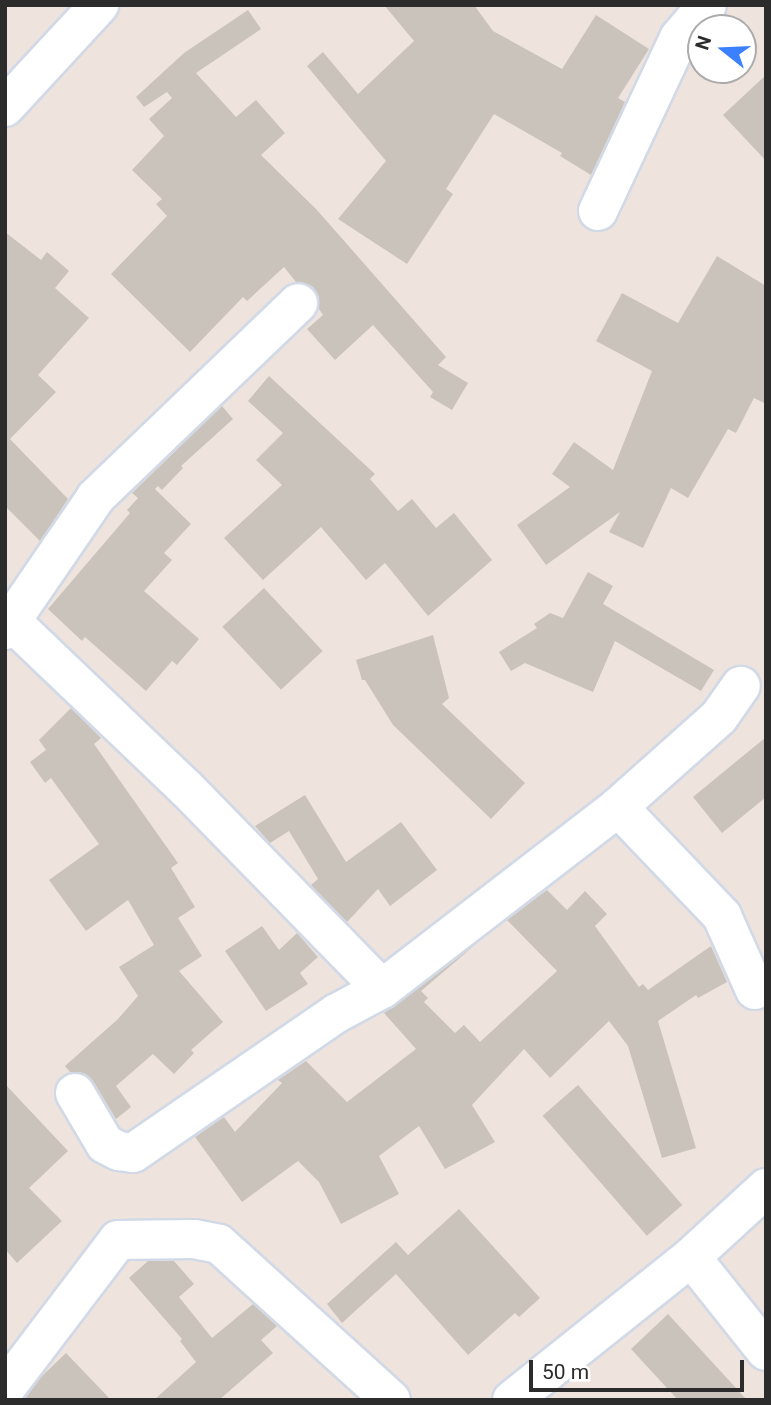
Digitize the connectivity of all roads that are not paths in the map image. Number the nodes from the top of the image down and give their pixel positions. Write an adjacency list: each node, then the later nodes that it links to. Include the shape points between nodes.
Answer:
1 (99, 5): 3 (street)
2 (707, 5): 4 (street, via 679,38)
3 (5, 107)
4 (598, 211)
5 (298, 303): 6 (street, via 96,497)
6 (9, 626): 9 (street, via 187,789)
7 (741, 686): 8 (street, via 719,718)
8 (618, 807): 9 (street); 10 (street, via 722,916)
9 (382, 989): 11 (street, via 337,1013 134,1153 105,1144)
10 (755, 990)
11 (75, 1093)
12 (766, 1188): 13 (street)
13 (691, 1257): 14 (street); 17 (street)
14 (766, 1351)
15 (5, 1389): 16 (street, via 118,1240 194,1239 219,1244)
16 (391, 1400)
17 (512, 1400)

